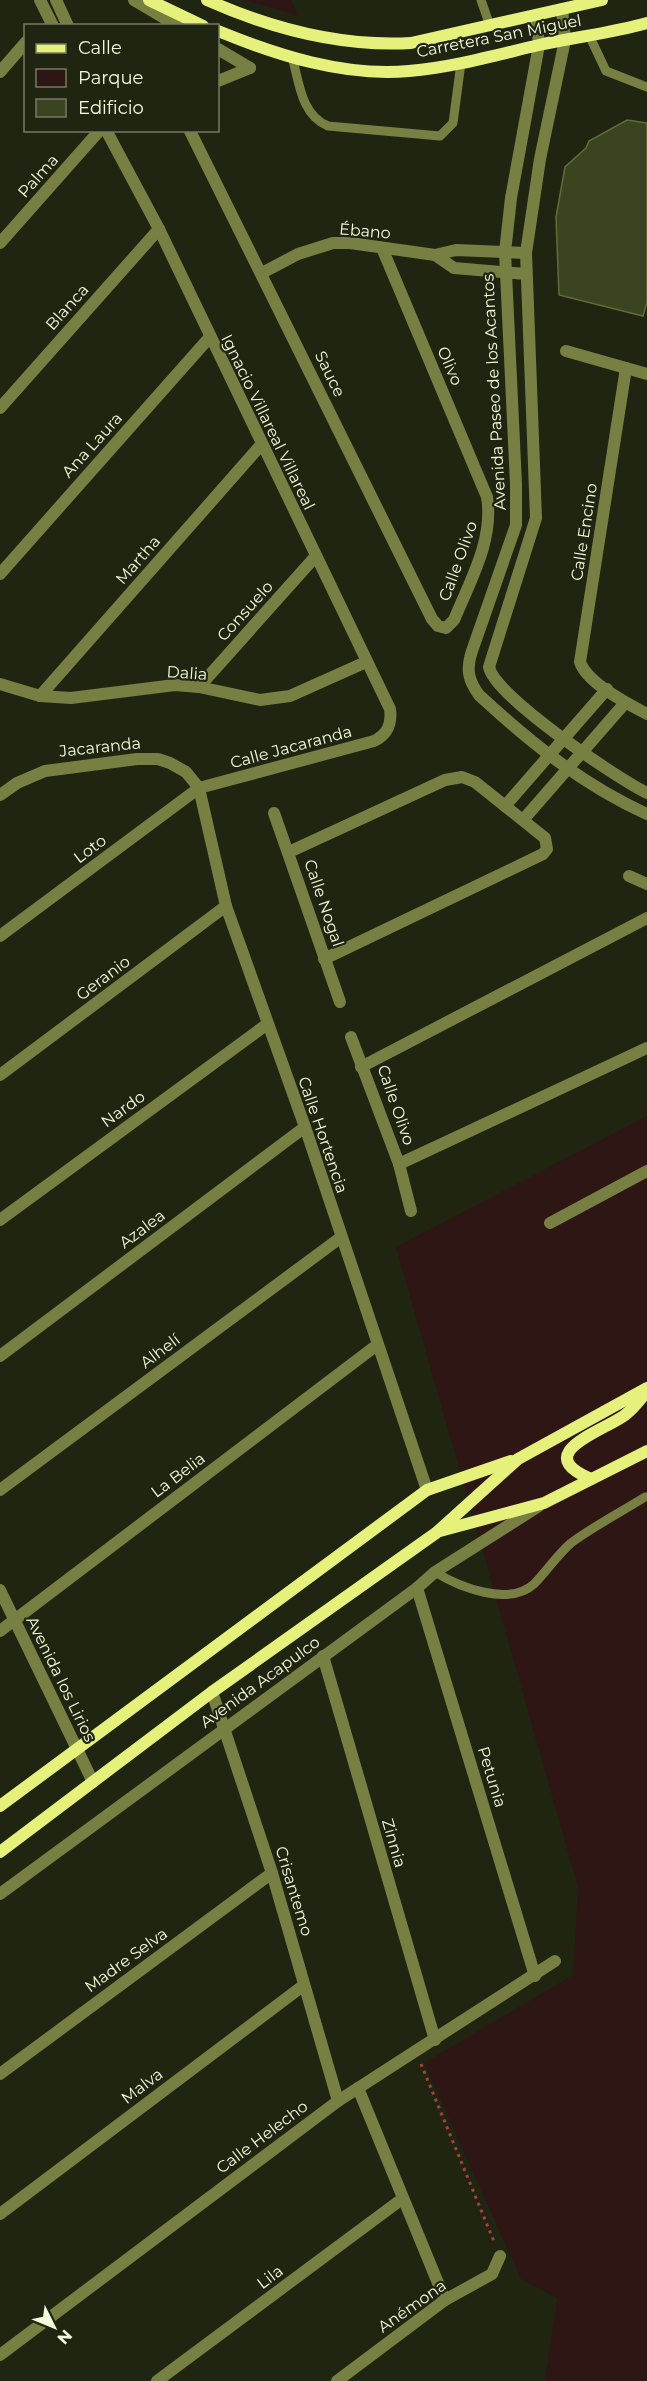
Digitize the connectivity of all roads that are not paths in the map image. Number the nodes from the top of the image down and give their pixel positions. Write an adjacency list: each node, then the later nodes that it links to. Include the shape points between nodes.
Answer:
1 (40, 0): 11 (street)
2 (56, 0): 13 (street)
3 (134, 0): 14 (street)
4 (149, 0): 15 (street)
5 (207, 0): 16 (street, Carretera San Miguel, via 285,29 355,44 411,43)
6 (481, 0): 16 (lane)
7 (599, 0): 8 (street, Carretera San Miguel)
8 (577, 3): 9 (street, Carretera San Miguel)
9 (562, 9): 10 (street, Carretera San Miguel); 19 (street)
10 (536, 16): 16 (street, Carretera San Miguel); 21 (street, Avenida Paseo de los Acantos)
11 (47, 22)
12 (647, 23): 18 (street, Carretera San Miguel)
13 (67, 24)
14 (175, 24)
15 (199, 24)
16 (490, 26)
17 (219, 31): 23 (street, Carretera San Miguel)
18 (589, 35): 19 (street, Carretera San Miguel); 27 (lane, via 606,71)
19 (565, 40): 21 (street, Carretera San Miguel); 32 (street)
20 (24, 44): 25 (street)
21 (539, 45): 24 (street, Carretera San Miguel); 31 (street, Avenida Paseo de los Acantos)
22 (219, 50): 26 (street, via 250,69)
23 (292, 56): 24 (street, Carretera San Miguel, via 377,72); 24 (lane, via 309,114 317,122 440,136 453,123)
24 (461, 63)
25 (0, 72)
26 (219, 81)
27 (647, 87)
28 (98, 132): 34 (street, Palma)
29 (107, 132): 33 (street, Ignacio Villareal Villareal)
30 (191, 132): 40 (street, Sauce)
31 (518, 155): 32 (street); 36 (street, Avenida Paseo de los Acantos)
32 (540, 159): 37 (street)
33 (159, 229): 42 (street, Ignacio Villareal Villareal); 46 (street, Blanca)
34 (0, 243)
35 (382, 248): 38 (street, Ébano); 40 (street, Ébano, via 350,243 317,247); 48 (street, Olivo)
36 (505, 252): 37 (street, Ébano); 38 (street, Ébano, via 456,250); 39 (street, Avenida Paseo de los Acantos)
37 (526, 253): 41 (street)
38 (435, 255): 39 (street, Ébano, via 454,268)
39 (504, 272): 41 (street, Ébano); 62 (street, Avenida Paseo de los Acantos, via 510,328 517,516 468,672 479,695)
40 (262, 273): 51 (street, Sauce, via 432,619)
41 (526, 274): 60 (street, via 536,518 489,667 499,685)
42 (210, 338): 47 (street, Ignacio Villareal Villareal); 50 (street, Ana Laura)
43 (567, 351): 44 (street)
44 (626, 368): 45 (street); 55 (street, Calle Encino, via 580,662 587,675)
45 (647, 374)
46 (0, 408)
47 (261, 445): 49 (street, Ignacio Villareal Villareal); 56 (street, Martha)
48 (488, 497): 51 (street, Calle Olivo, via 491,518 483,549 454,620 449,627)
49 (315, 557): 52 (street, Ignacio Villareal Villareal); 54 (street, Consuelo)
50 (0, 574)
51 (442, 628)
52 (366, 662): 54 (street, Dalia, via 277,699 245,698); 59 (street, Ignacio Villareal Villareal, via 390,709)
53 (0, 684): 56 (street, Dalia)
54 (199, 687): 56 (street, Dalia, via 175,685 71,698)
55 (607, 689): 57 (street, Calle Encino); 60 (street)
56 (40, 696)
57 (625, 703): 58 (street, Calle Encino); 61 (street)
58 (647, 714)
59 (388, 729): 64 (street, Calle Jacaranda, via 380,738 357,747)
60 (564, 738): 61 (street); 62 (street)
61 (582, 752): 63 (street); 65 (street)
62 (549, 756): 63 (street, Avenida Paseo de los Acantos); 67 (street)
63 (567, 770): 69 (street, Avenida Paseo de los Acantos); 70 (street)
64 (199, 788): 66 (street, Jacaranda, via 186,772 170,763 137,759 45,771); 74 (street, Calle Hortencia); 76 (street, Loto)
65 (647, 792)
66 (0, 795)
67 (505, 806): 70 (street, Calle Nogal); 71 (street, Calle Nogal, via 475,782 455,777)
68 (273, 813): 71 (street)
69 (647, 814)
70 (523, 820): 77 (street, Calle Nogal, via 545,838 547,849 543,854)
71 (289, 852): 77 (street, Calle Nogal)
72 (629, 876): 73 (street)
73 (647, 884)
74 (226, 906): 79 (street, Calle Hortencia); 83 (street, Geranio)
75 (647, 918): 82 (street, Calle Olivo)
76 (0, 936)
77 (324, 959): 78 (street)
78 (340, 1002)
79 (266, 1024): 84 (street, Calle Hortencia); 88 (street, Nardo)
80 (351, 1037): 82 (street)
81 (647, 1048): 85 (street, Calle Olivo)
82 (361, 1067): 85 (street, Calle Olivo)
83 (0, 1075)
84 (305, 1127): 90 (street, Calle Hortencia); 92 (street, Azalea)
85 (399, 1164): 87 (street)
86 (647, 1171): 89 (street)
87 (411, 1211)
88 (0, 1220)
89 (550, 1223)
90 (340, 1238): 91 (street, Calle Hortencia); 97 (street, Alhelí)
91 (377, 1345): 98 (street, Calle Hortencia); 105 (street, La Belia)
92 (0, 1356)
93 (647, 1389): 95 (street); 96 (street, via 624,1416 577,1441 569,1451 568,1462 573,1469)
94 (647, 1451): 96 (street)
95 (518, 1459): 98 (street); 101 (street)
96 (591, 1479): 100 (street)
97 (0, 1490)
98 (427, 1490): 110 (street)
99 (645, 1497): 102 (lane, via 572,1543 533,1584 518,1593 475,1591)
100 (544, 1503): 101 (street); 102 (street, Avenida Acapulco)
101 (436, 1533): 108 (street, Avenida Acapulco)
102 (435, 1572): 103 (street, Avenida Acapulco)
103 (417, 1588): 107 (street, Avenida Acapulco); 117 (street, Petunia)
104 (0, 1590): 105 (street, Avenida los Lirios)
105 (15, 1620): 106 (street, La Belia); 110 (street, Avenida los Lirios)
106 (0, 1631)
107 (322, 1656): 109 (street, Avenida Acapulco); 119 (street, Zinnia)
108 (212, 1692): 109 (street, Crisantemo); 111 (street, Avenida Acapulco)
109 (226, 1727): 114 (street, Crisantemo); 115 (street, Avenida Acapulco)
110 (77, 1749): 111 (street, Avenida los Lirios); 112 (street)
111 (93, 1782): 113 (street, Avenida Acapulco)
112 (0, 1806)
113 (0, 1852)
114 (272, 1873): 118 (street, Crisantemo); 120 (street, Madre Selva)
115 (0, 1894)
116 (555, 1961): 117 (street, Calle Helecho)
117 (535, 1977): 119 (street, Calle Helecho)
118 (304, 1985): 122 (street, Crisantemo); 124 (street, Malva)
119 (435, 2040): 121 (street, Calle Helecho)
120 (0, 2074)
121 (358, 2088): 122 (street, Calle Helecho); 123 (street)
122 (338, 2100): 127 (street, Calle Helecho)
123 (402, 2199): 126 (street); 128 (street, Lila)
124 (0, 2214)
125 (500, 2256): 126 (street, Anémona, via 492,2274)
126 (445, 2300): 129 (street, Anémona)
127 (0, 2355)
128 (157, 2381)
129 (337, 2381)

